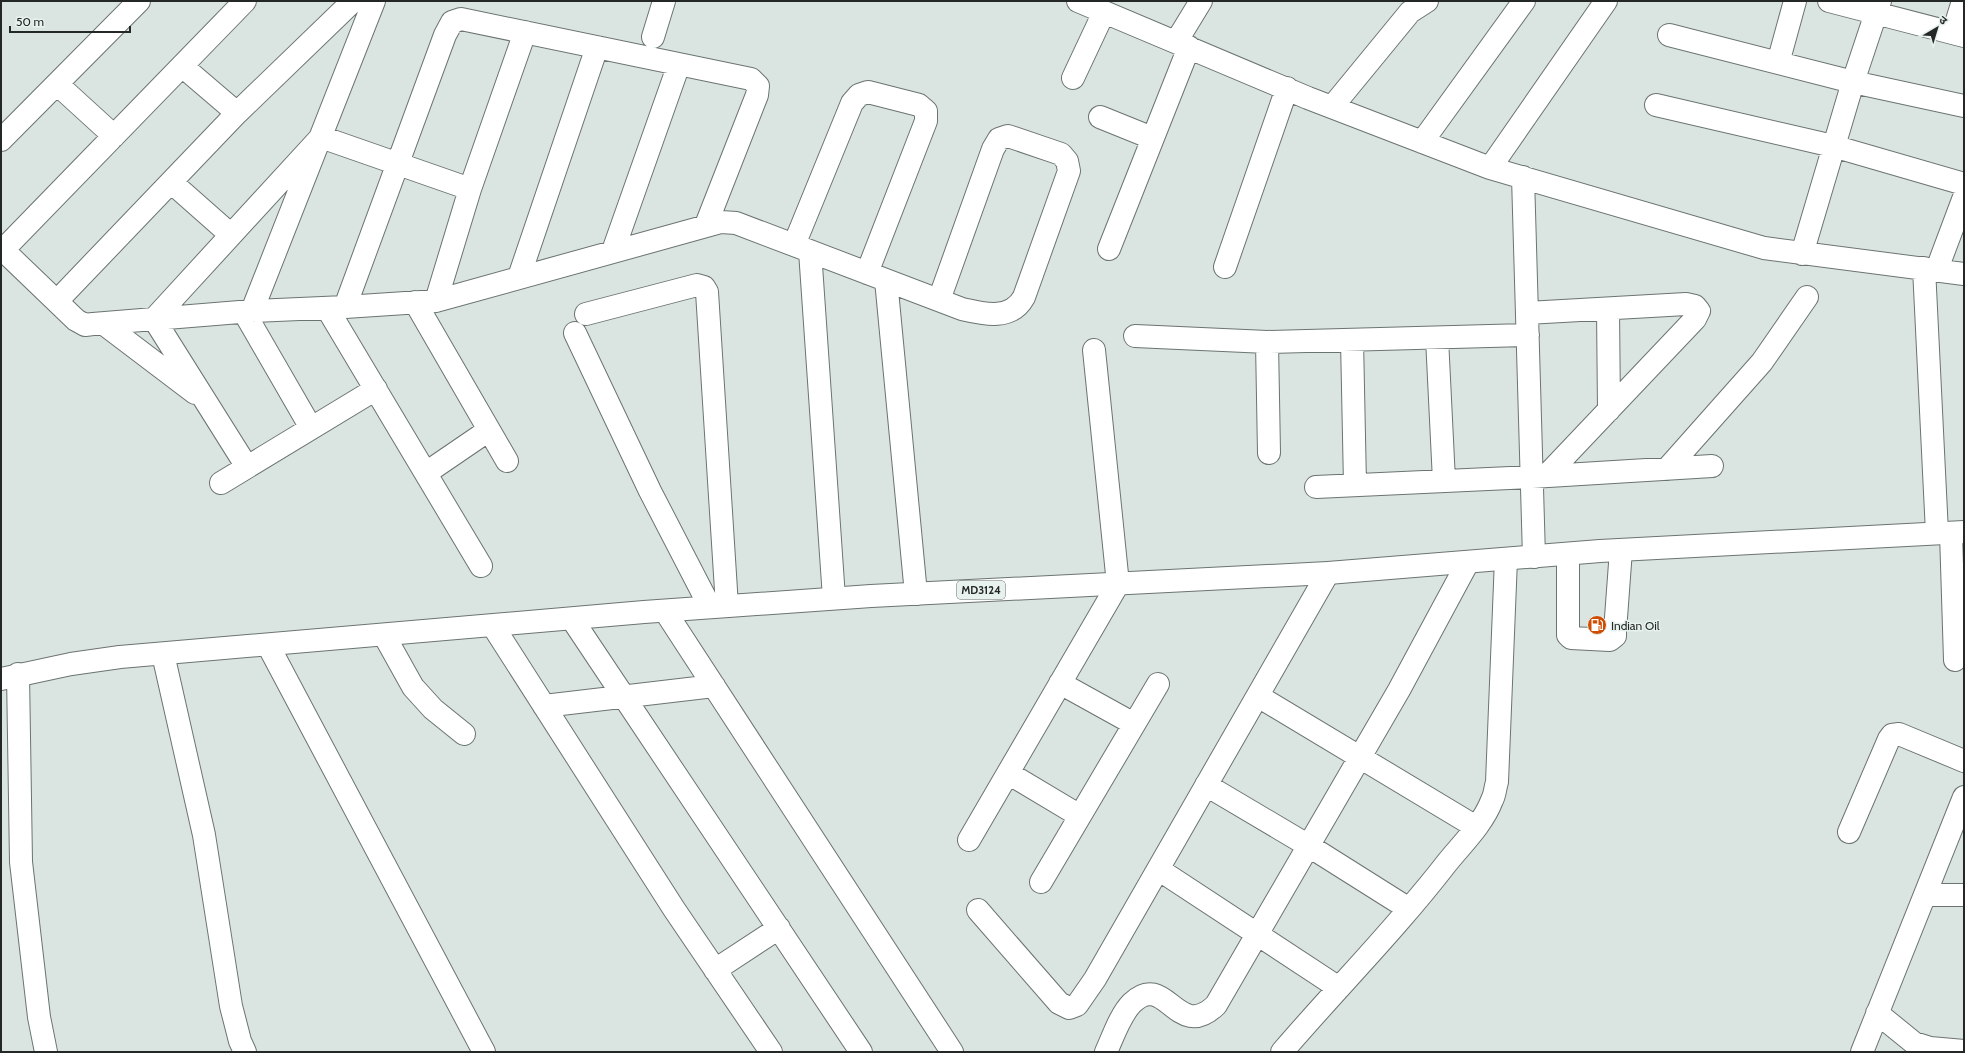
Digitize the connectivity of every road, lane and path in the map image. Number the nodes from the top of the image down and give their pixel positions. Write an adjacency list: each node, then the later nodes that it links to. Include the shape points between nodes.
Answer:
1 (139, 1): 27 (street)
2 (245, 1): 24 (street)
3 (353, 1): 32 (street)
4 (374, 1): 35 (street)
5 (664, 1): 19 (street)
6 (1078, 1): 15 (street)
7 (1201, 1): 20 (street)
8 (1427, 1): 31 (street, via 1410,12)
9 (1524, 1): 38 (street)
10 (1606, 1): 41 (street)
11 (1795, 1): 22 (street)
12 (1829, 1): 14 (street)
13 (1963, 1): 18 (street)
14 (1878, 7): 18 (street); 26 (street)
15 (1111, 10): 20 (street); 25 (street)
16 (525, 32): 21 (street); 40 (street, via 461,19 452,22); 45 (street)
17 (1669, 35): 22 (street)
18 (1959, 35)
19 (653, 38)
20 (1183, 44): 28 (street); 36 (street)
21 (597, 47): 23 (street); 58 (street)
22 (1778, 63): 26 (street)
23 (679, 64): 47 (street, via 751,79 758,86 757,96); 52 (street)
24 (182, 66): 32 (street); 34 (street)
25 (1073, 78)
26 (1853, 82): 30 (street); 39 (street)
27 (57, 84): 34 (street); 37 (street)
28 (1287, 88): 31 (street); 54 (street)
29 (1656, 105): 39 (street)
30 (1964, 106)
31 (1332, 107): 38 (street)
32 (237, 113): 43 (street)
33 (1100, 117): 36 (street)
34 (114, 136): 50 (street)
35 (321, 137): 40 (street); 48 (street); 66 (street)
36 (1152, 138): 51 (street)
37 (1, 140)
38 (1422, 142): 41 (street)
39 (1833, 146): 44 (street); 53 (street)
40 (398, 164): 45 (street); 64 (street)
41 (1490, 168): 42 (street)
42 (1523, 177): 53 (street, via 1720,236 1764,248); 67 (street)
43 (171, 182): 48 (street); 61 (street)
44 (1964, 184)
45 (470, 189): 62 (street)
46 (1964, 197): 55 (street)
47 (706, 225): 49 (street, via 736,223); 52 (street)
48 (231, 235): 69 (street)
49 (802, 248): 57 (street); 57 (street, via 852,103 859,95 868,92 919,105 926,111 926,121); 104 (street)
50 (2, 249): 61 (street)
51 (1109, 249)
52 (613, 251): 58 (street)
53 (1802, 254): 55 (street)
54 (1225, 266)
55 (1930, 268): 56 (street); 94 (street)
56 (1964, 274)
57 (877, 276): 60 (street); 103 (street)
58 (519, 277): 62 (street)
59 (1807, 297): 87 (street, via 1762,362)
60 (939, 300): 60 (street, via 985,314 1005,313 1019,307 1070,171 1067,161 1061,154 1008,136 999,139 990,156)
61 (57, 301): 70 (street, via 76,320 85,325)
62 (436, 301): 63 (street)
63 (415, 302): 64 (street); 82 (street)
64 (336, 308): 66 (street); 78 (street)
65 (1608, 309): 67 (street); 80 (street); 80 (street, via 1686,304 1695,306 1699,311 1695,319)
66 (248, 311): 69 (street); 81 (street)
67 (1527, 313): 72 (street)
68 (586, 314): 105 (street, via 697,285 704,287 707,292)
69 (154, 319): 70 (street); 79 (street)
70 (104, 324): 79 (street)
71 (575, 333): 105 (street, via 650,491)
72 (1528, 335): 74 (street); 89 (street)
73 (1135, 336): 76 (street)
74 (1437, 338): 75 (street); 90 (street)
75 (1352, 340): 76 (street); 92 (street)
76 (1267, 342): 83 (street)
77 (1094, 350): 102 (street)
78 (376, 389): 81 (street); 88 (street)
79 (206, 402): 86 (street)
80 (1609, 410): 89 (street)
81 (311, 428): 86 (street)
82 (489, 430): 84 (street); 88 (street)
83 (1269, 453)
84 (507, 460)
85 (1712, 466): 87 (street)
86 (247, 468): 91 (street)
87 (1667, 469): 89 (street)
88 (426, 473): 100 (street)
89 (1539, 476): 90 (street); 97 (street)
90 (1444, 481): 92 (street)
91 (221, 483)
92 (1355, 485): 93 (street)
93 (1316, 487)
94 (1951, 533): 95 (street, MD3124); 112 (street)
95 (1621, 550): 96 (street, MD3124); 96 (street, via 1616,631 1610,640 1571,638 1568,635)
96 (1568, 554): 97 (street, MD3124)
97 (1534, 556): 98 (street, MD3124)
98 (1506, 559): 99 (street, MD3124); 128 (street, via 1497,782 1492,800)
99 (1468, 562): 101 (street, MD3124); 122 (street)
100 (481, 566)
101 (1328, 573): 102 (street, MD3124); 118 (street)
102 (1118, 584): 103 (street, MD3124); 114 (street)
103 (916, 594): 104 (street, MD3124)
104 (834, 598): 105 (street, MD3124)
105 (719, 607): 106 (street, MD3124)
106 (665, 611): 107 (street, MD3124); 116 (street)
107 (572, 619): 108 (street, MD3124); 117 (street)
108 (493, 626): 109 (street, MD3124); 119 (street)
109 (384, 635): 110 (street, MD3124); 121 (street, via 412,687 433,709)
110 (268, 645): 111 (street, MD3124); 146 (street)
111 (163, 654): 113 (street, MD3124, via 120,657); 145 (street, via 204,835 231,1006)
112 (1955, 660)
113 (10, 677): 144 (street, via 22,862 39,1017)
114 (1060, 683): 120 (street); 124 (street)
115 (1158, 684): 120 (street)
116 (714, 686): 117 (street); 149 (street)
117 (625, 696): 119 (street); 138 (street)
118 (1258, 696): 122 (street); 125 (street)
119 (544, 706): 140 (street)
120 (1134, 724): 127 (street)
121 (464, 734)
122 (1360, 757): 128 (street); 131 (street)
123 (1964, 762): 129 (street, via 1899,734 1892,735)
124 (1008, 773): 127 (street); 130 (street)
125 (1206, 785): 131 (street); 132 (street)
126 (1964, 797): 134 (street)
127 (1080, 816): 133 (street)
128 (1476, 827): 136 (street)
129 (1849, 832)
130 (969, 840)
131 (1309, 846): 136 (street); 139 (street)
132 (1158, 869): 137 (street, via 1086,995 1077,1005 1069,1008 1059,1003 1044,987); 139 (street)
133 (1041, 882)
134 (1925, 895): 135 (street); 142 (street)
135 (1964, 895)
136 (1409, 909): 141 (street)
137 (978, 910)
138 (779, 928): 140 (street); 148 (street)
139 (1257, 934): 141 (street); 150 (street, via 1216,1005 1206,1015 1195,1018 1185,1016 1156,995 1144,994 1131,1004)
140 (715, 970): 147 (street)
141 (1339, 988): 151 (street)
142 (1878, 1013): 143 (street, via 1914,1043 1930,1048); 152 (street)
143 (1964, 1051)
144 (46, 1052)
145 (245, 1052)
146 (484, 1052)
147 (771, 1052)
148 (861, 1052)
149 (952, 1052)
150 (1106, 1052)
151 (1282, 1052)
152 (1862, 1052)

